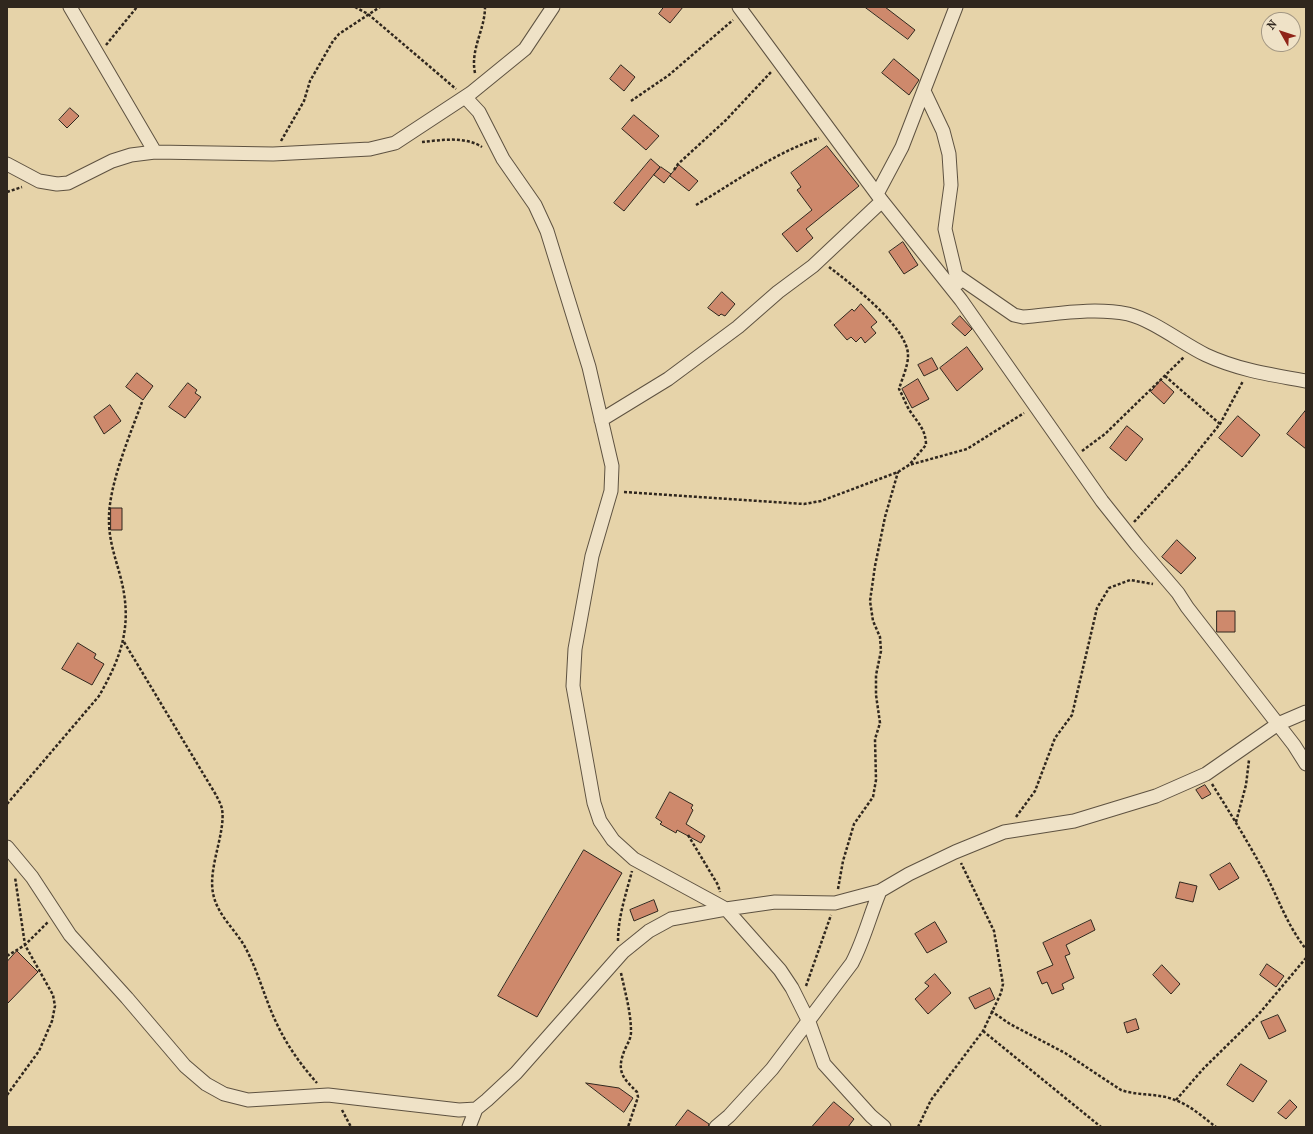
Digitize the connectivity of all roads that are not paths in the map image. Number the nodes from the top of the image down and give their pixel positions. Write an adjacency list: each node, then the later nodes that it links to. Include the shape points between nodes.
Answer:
1 (70, 7): 7 (street)
2 (553, 7): 6 (street, via 525,49)
3 (956, 7): 5 (street)
4 (740, 9): 9 (street)
5 (924, 91): 9 (street); 10 (street, via 943,131 949,154 951,185 945,229)
6 (465, 97): 7 (street, via 395,143 370,149 273,154); 13 (street, via 478,112 503,159 535,205 547,231 589,367)
7 (155, 152): 8 (street, via 112,161 68,183 57,184 39,181)
8 (7, 164)
9 (879, 198): 11 (street); 13 (street, via 814,266 778,292 738,327 703,354)
10 (956, 275): 11 (street); 12 (street, via 1014,315 1023,317 1083,311 1129,314 1207,356 1248,371)
11 (961, 300): 15 (street, via 1125,531 1178,593)
12 (1306, 381)
13 (601, 420): 19 (street, via 612,466 611,491 592,556 575,649 572,686 594,803 600,821 612,840 634,859)
14 (1306, 712): 15 (street)
15 (1278, 724): 16 (street); 18 (street, via 1206,774 1156,796 1074,821 1004,832 955,852)
16 (1306, 764)
17 (7, 847): 21 (street, via 32,877 83,951 185,1066 206,1084 224,1094 248,1100 328,1095 459,1110)
18 (880, 891): 19 (street, via 835,903 775,902); 20 (street, via 852,963)
19 (723, 907): 20 (street, via 780,970); 21 (street, via 671,919 648,931 617,957)
20 (809, 1022): 22 (street, via 772,1069); 23 (street, via 824,1064 870,1116)
21 (473, 1121)
22 (716, 1127)
23 (884, 1127)

